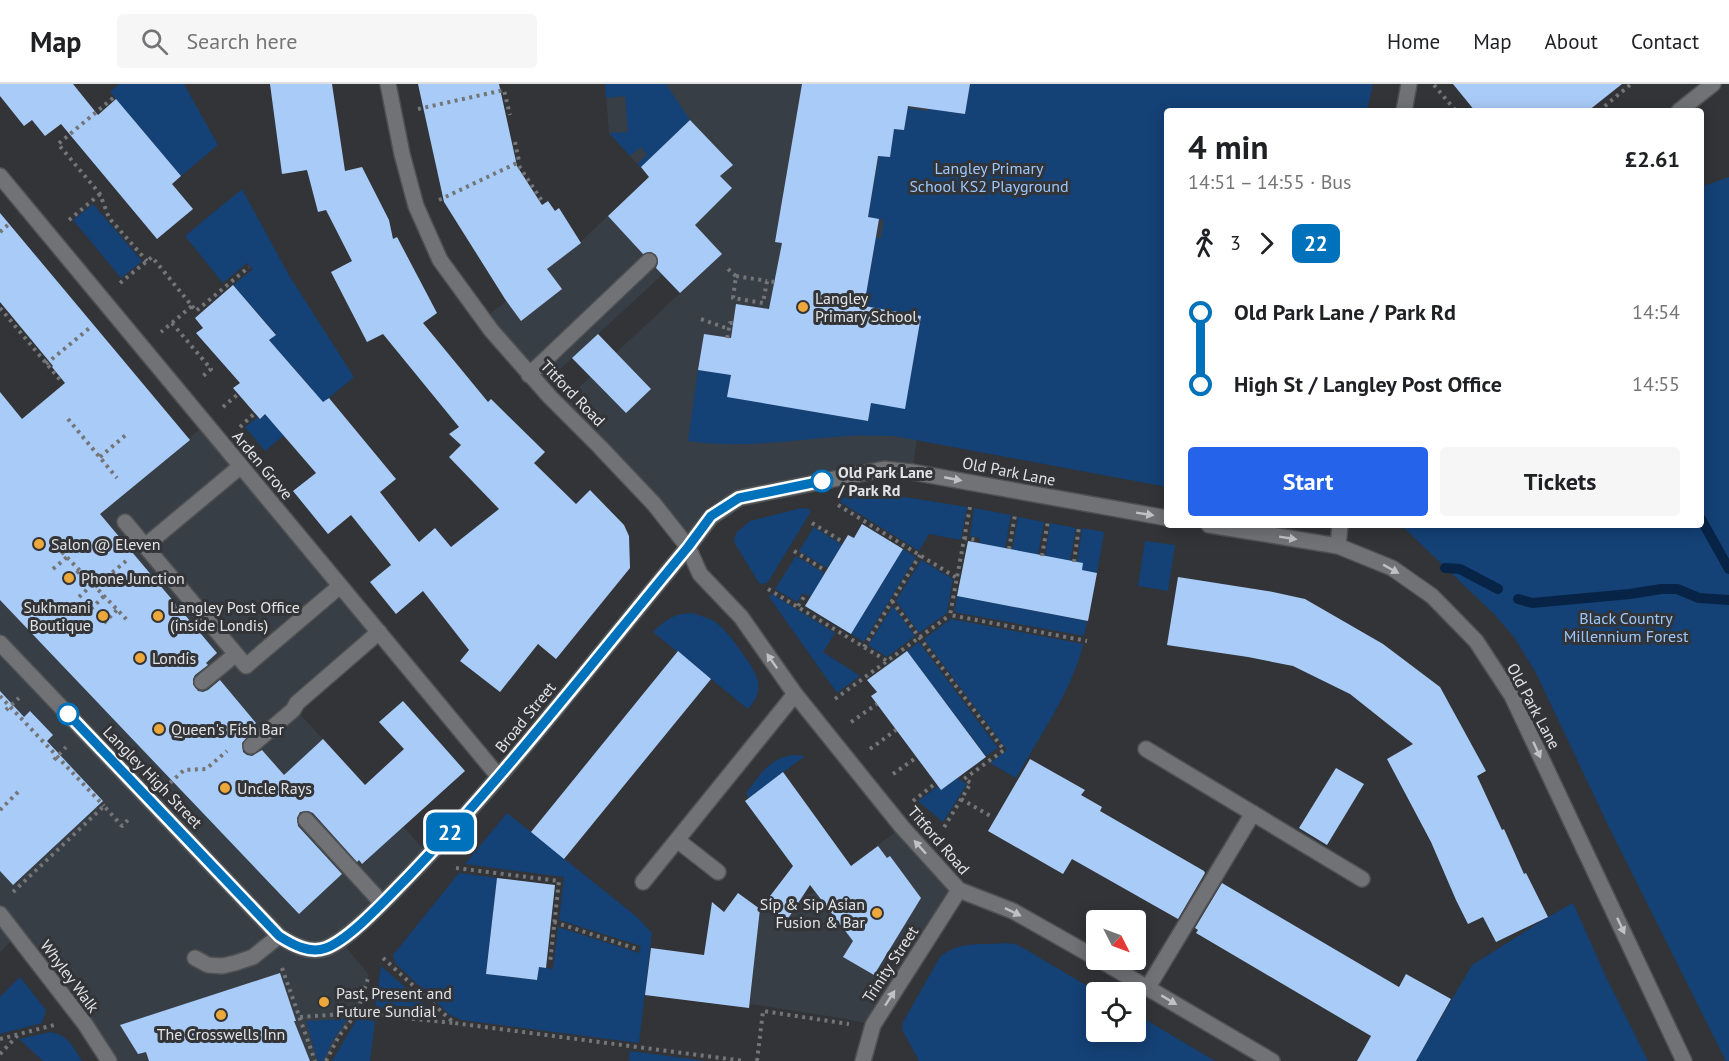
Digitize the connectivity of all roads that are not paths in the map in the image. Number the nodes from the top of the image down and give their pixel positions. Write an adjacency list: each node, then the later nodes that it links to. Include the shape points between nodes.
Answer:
1 (388, 84): 8 (main road, Titford Road, via 416,206 440,260 482,320)
2 (1409, 84): 4 (main road)
3 (1713, 84): 5 (main road)
4 (1405, 108)
5 (1683, 108)
6 (0, 176): 9 (main road, Arden Grove)
7 (649, 261): 8 (main road)
8 (529, 375): 16 (main road, Titford Road, via 648,497)
9 (241, 466): 14 (main road); 17 (main road, Arden Grove)
10 (1164, 517): 16 (main road, Old Park Lane, one-way to 10, via 711,516 739,498 884,469)
11 (125, 522): 14 (main road)
12 (1227, 528): 15 (main road, Old Park Lane, one-way to 15)
13 (1340, 528): 15 (main road)
14 (145, 546): 20 (main road)
15 (1338, 546): 43 (main road, Old Park Lane, one-way to 43, via 1392,568 1432,596 1476,641 1512,696)
16 (688, 547): 22 (main road, Titford Road, one-way to 16, via 741,617 700,574); 25 (main road, Broad Street)
17 (340, 586): 18 (main road, Arden Grove); 20 (main road, via 246,666)
18 (379, 632): 23 (main road); 25 (main road, Arden Grove)
19 (0, 643): 35 (main road, Langley High Street)
20 (236, 654): 21 (main road)
21 (202, 682)
22 (795, 694): 28 (main road); 32 (main road, Titford Road, one-way to 22, via 902,827)
23 (251, 746)
24 (1146, 749): 26 (main road)
25 (499, 777): 33 (main road, Broad Street)
26 (1253, 813): 30 (main road); 39 (main road)
27 (306, 820): 33 (main road)
28 (677, 840): 29 (main road); 31 (main road)
29 (718, 872)
30 (1362, 879)
31 (643, 882)
32 (959, 890): 36 (main road, Titford Road, one-way to 36, via 1013,911); 40 (main road, Trinity Street, one-way to 32, via 873,1025)
33 (382, 903): 35 (main road, Broad Street, via 340,941 324,949 295,946)
34 (0, 914): 41 (main road, Whyley Walk)
35 (279, 936): 37 (main road, via 253,957 228,965 208,965)
36 (1086, 952)
37 (195, 958)
38 (1118, 970): 39 (main road, Titford Road)
39 (1148, 987): 42 (main road, Titford Road, one-way to 42)
40 (866, 1057)
41 (109, 1061)
42 (1272, 1061)
43 (1684, 1061)

